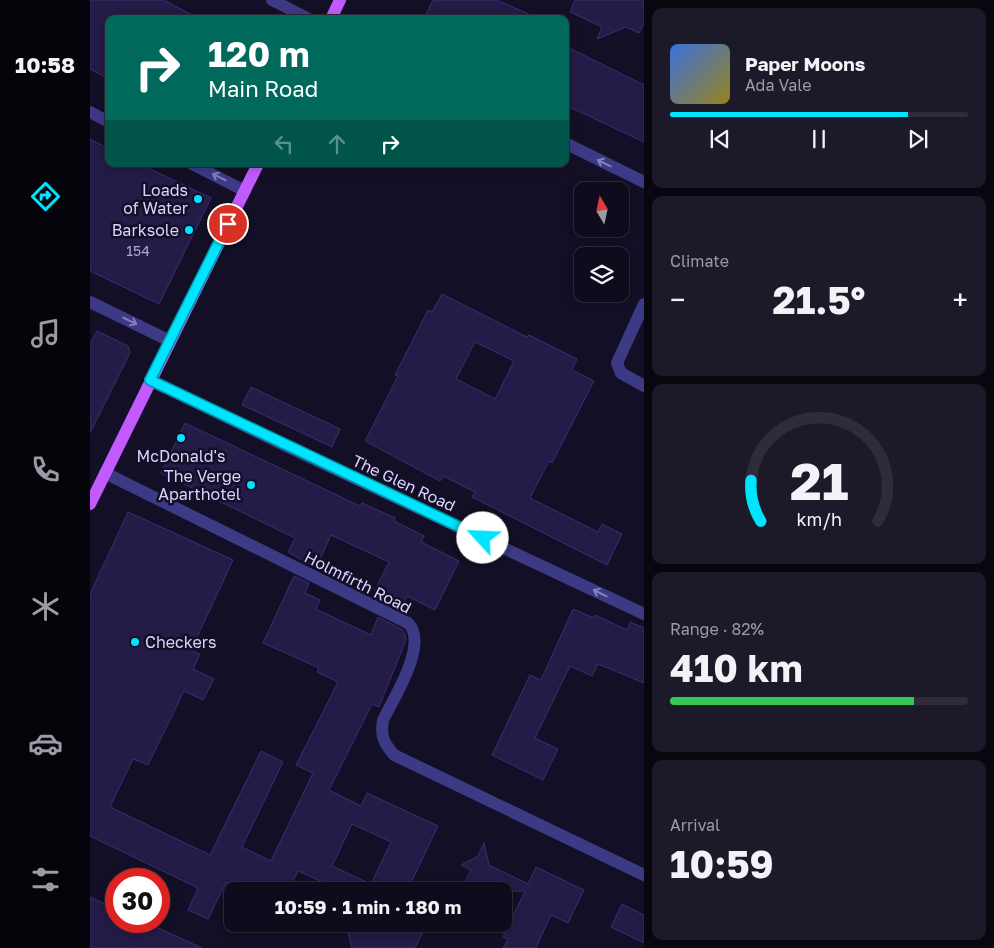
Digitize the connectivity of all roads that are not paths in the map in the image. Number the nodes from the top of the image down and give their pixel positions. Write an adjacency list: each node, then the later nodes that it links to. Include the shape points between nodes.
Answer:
1 (272, 0): 3 (street)
2 (340, 0): 4 (main road)
3 (301, 15)
4 (333, 15)
5 (90, 112): 6 (street)
6 (105, 120)
7 (569, 146): 10 (street, one-way to 7)
8 (198, 167): 11 (street, one-way to 8)
9 (257, 167): 11 (main road)
10 (644, 182)
11 (245, 191): 14 (main road)
12 (90, 302): 14 (street, one-way to 14)
13 (644, 304): 16 (street, via 618,358 618,368 625,376)
14 (170, 341): 15 (main road)
15 (150, 380): 17 (main road); 19 (street, The Glen Road, one-way to 15)
16 (644, 386)
17 (105, 473): 18 (main road); 20 (street, Holmfirth Road, via 408,624 413,628 416,651 381,732 384,743 394,755)
18 (90, 504)
19 (644, 614)
20 (644, 875)

